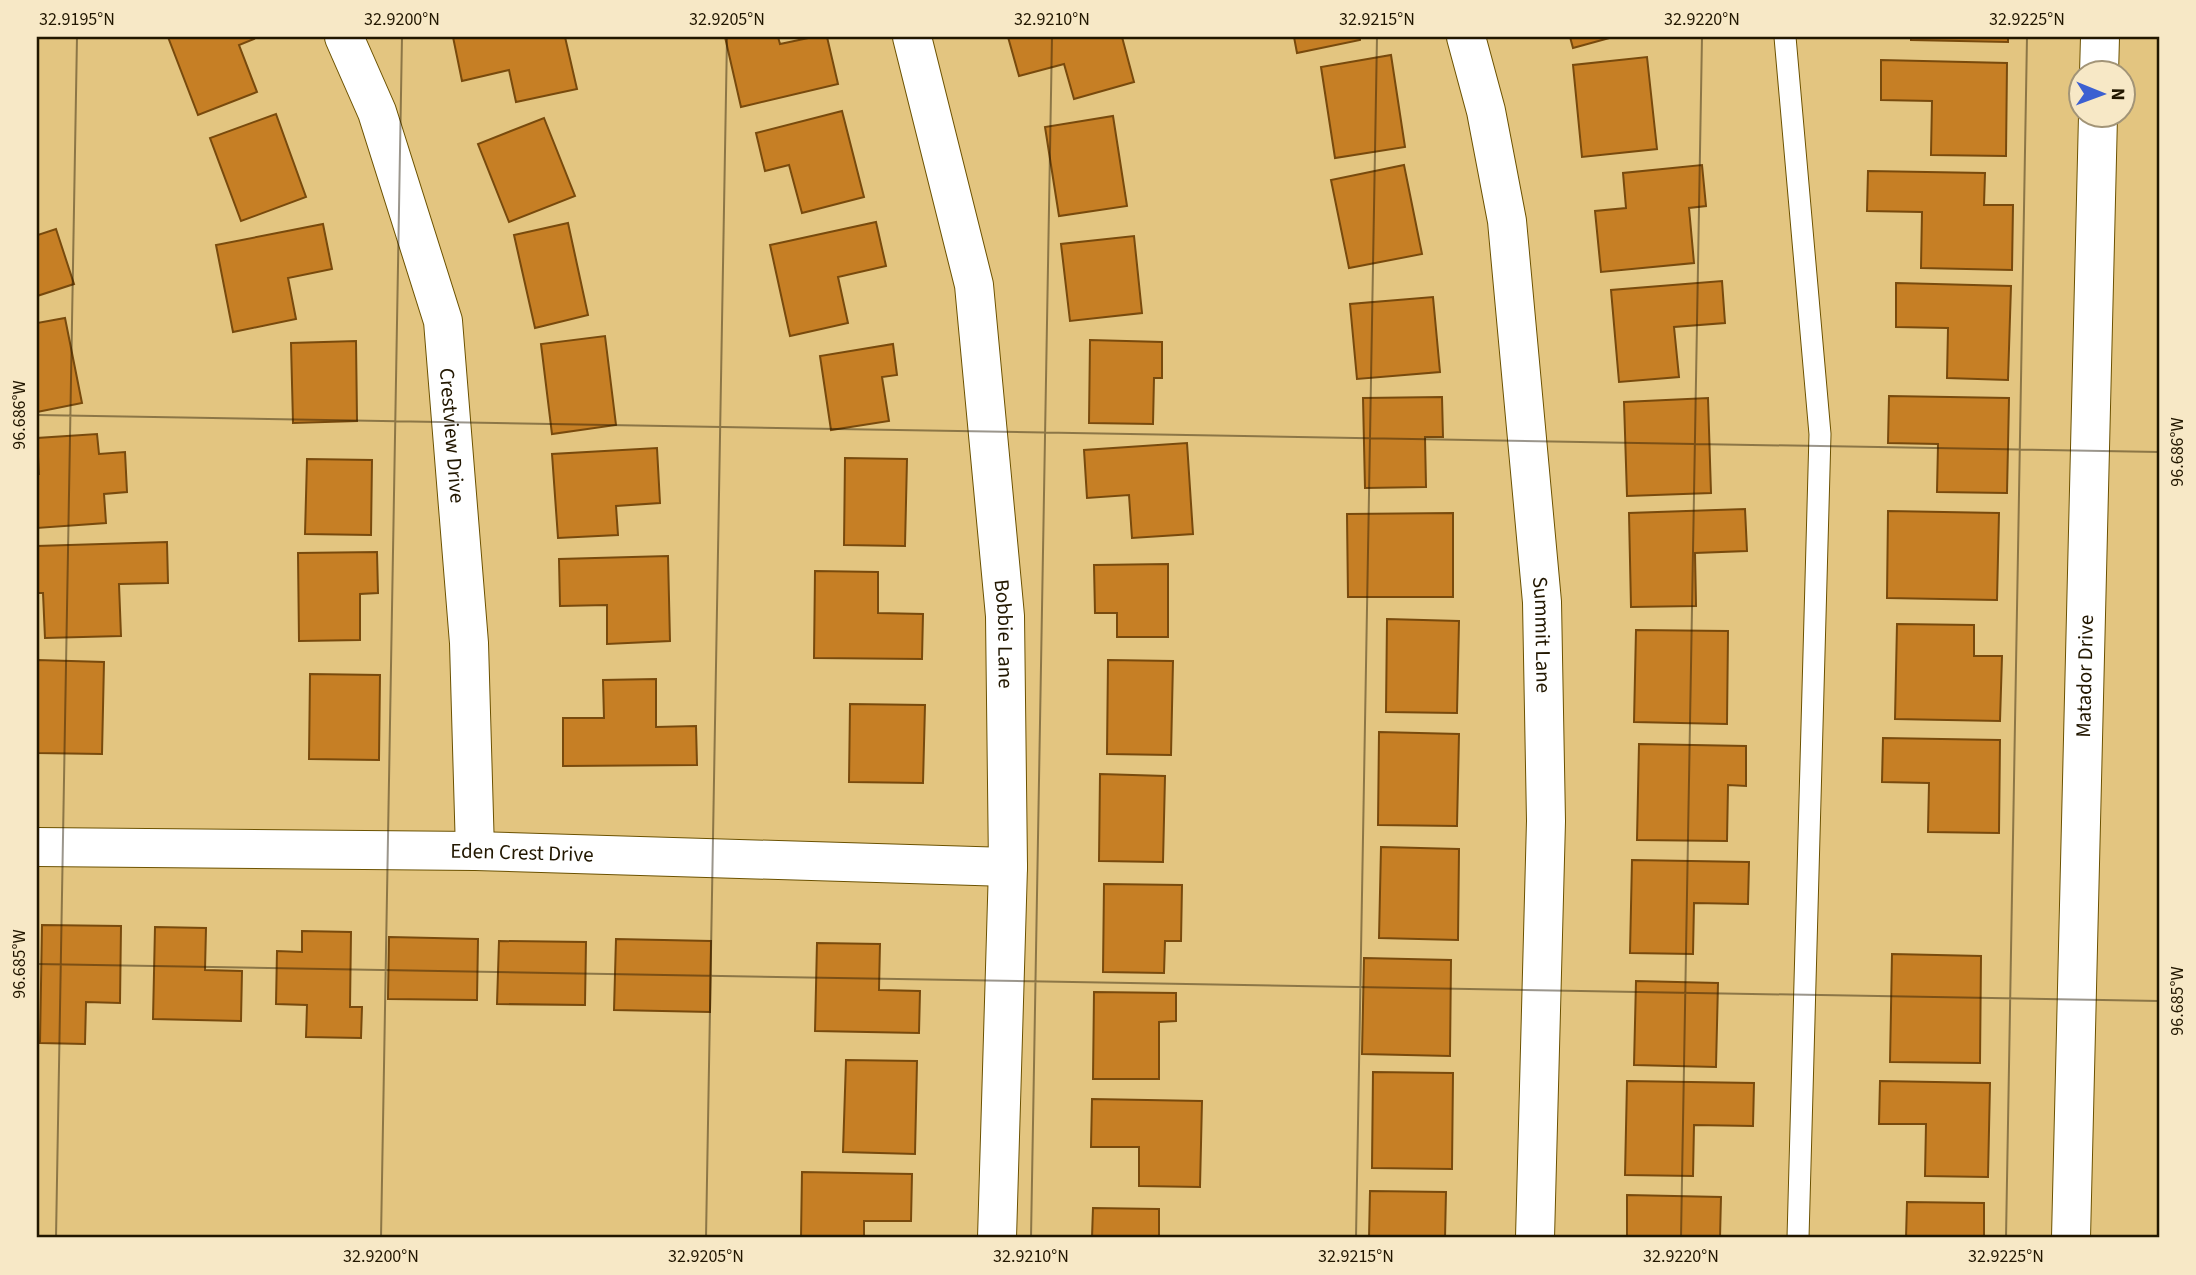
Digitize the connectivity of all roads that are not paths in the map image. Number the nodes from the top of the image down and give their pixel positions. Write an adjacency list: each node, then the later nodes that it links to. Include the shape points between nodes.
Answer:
1 (344, 37): 9 (street, Crestview Drive, via 377,112 443,321 469,643)
2 (912, 37): 10 (street, Bobbie Lane, via 974,285 1005,616)
3 (1466, 37): 12 (street, Summit Lane, via 1507,221 1542,602 1546,821)
4 (1785, 37): 13 (lane, via 1819,434)
5 (2100, 37): 6 (street)
6 (2099, 60)
7 (2098, 130): 14 (street, Matador Drive)
8 (37, 847): 9 (street, Eden Crest Drive)
9 (475, 851): 10 (street, Eden Crest Drive)
10 (1008, 867): 11 (street, Bobbie Lane)
11 (998, 1238)
12 (1535, 1238)
13 (1798, 1238)
14 (2071, 1238)

